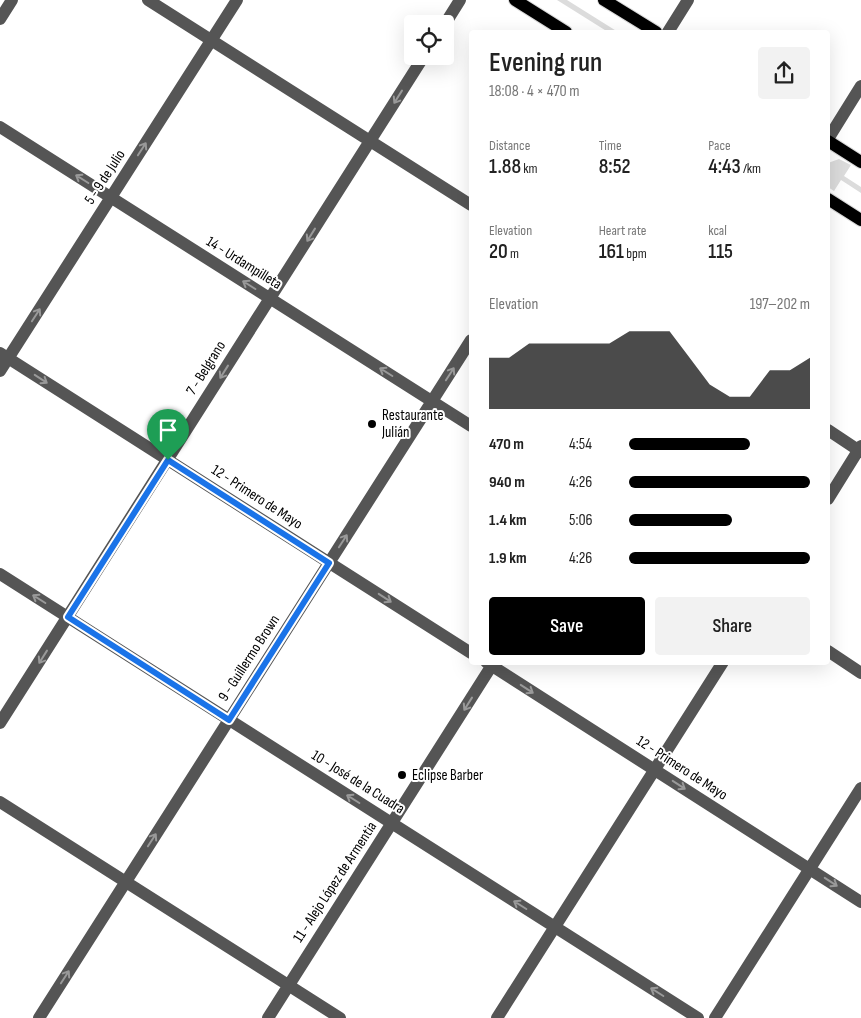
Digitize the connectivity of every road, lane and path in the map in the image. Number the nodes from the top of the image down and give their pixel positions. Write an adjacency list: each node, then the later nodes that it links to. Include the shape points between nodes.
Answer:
1 (12, 0): 9 (street)
2 (148, 0): 13 (street)
3 (237, 0): 13 (street, 5 - 9 de Julio)
4 (460, 0): 8 (street)
5 (515, 0): 10 (main road)
6 (604, 0): 11 (main road)
7 (688, 0): 12 (street)
8 (451, 15)
9 (0, 19)
10 (563, 30)
11 (653, 30)
12 (669, 30)
13 (211, 40): 18 (street); 21 (street, 5 - 9 de Julio, one-way to 13)
14 (418, 65): 18 (street, 7 - Belgrano, one-way to 18)
15 (861, 86): 17 (street)
16 (0, 127): 21 (street, 14 - Urdampilleta, one-way to 16)
17 (830, 137)
18 (370, 141): 23 (street); 25 (street, 7 - Belgrano, one-way to 25)
19 (830, 141): 20 (main road)
20 (861, 162)
21 (111, 197): 25 (street, 14 - Urdampilleta, one-way to 21); 27 (street, 5 - 9 de Julio, one-way to 21)
22 (830, 200): 24 (main road)
23 (469, 204)
24 (861, 220)
25 (270, 298): 29 (street, 14 - Urdampilleta, one-way to 25); 33 (street, 7 - Belgrano, one-way to 33)
26 (469, 343): 29 (street, 9 - Guillermo Brown, one-way to 26)
27 (4, 355): 28 (street, 5 - 9 de Julio); 33 (street, 12 - Primero de Mayo, one-way to 33)
28 (0, 371)
29 (432, 402): 30 (street, 14 - Urdampilleta); 35 (street, 9 - Guillermo Brown, one-way to 29)
30 (469, 425)
31 (830, 431): 32 (street)
32 (860, 449): 34 (street)
33 (168, 460): 35 (street, 12 - Primero de Mayo); 37 (street, 7 - Belgrano)
34 (830, 496)
35 (329, 563): 38 (street, 12 - Primero de Mayo, one-way to 38); 44 (street, 9 - Guillermo Brown)
36 (0, 574): 37 (street, 10 - José de la Cuadra, one-way to 36)
37 (68, 617): 44 (street, 10 - José de la Cuadra); 45 (street, 7 - Belgrano, one-way to 45)
38 (469, 652)
39 (830, 652): 43 (street)
40 (490, 665): 49 (street, 11 - Alejo López de Armentia, one-way to 49)
41 (493, 665): 46 (street, 12 - Primero de Mayo, one-way to 46)
42 (721, 665): 46 (street)
43 (861, 673)
44 (229, 720): 49 (street, 10 - José de la Cuadra, one-way to 44); 51 (street, 9 - Guillermo Brown, one-way to 44)
45 (0, 724)
46 (655, 770): 50 (street, 12 - Primero de Mayo, one-way to 50); 53 (street)
47 (861, 788): 50 (street)
48 (0, 802): 51 (street)
49 (392, 824): 53 (street, 10 - José de la Cuadra, one-way to 49); 54 (street, 11 - Alejo López de Armentia)
50 (810, 869): 52 (street, 12 - Primero de Mayo, one-way to 52); 60 (street)
51 (126, 882): 54 (street); 55 (street, 9 - Guillermo Brown, one-way to 51)
52 (861, 902)
53 (555, 927): 58 (street); 59 (street, 10 - José de la Cuadra, one-way to 53)
54 (289, 985): 56 (street, 11 - Alejo López de Armentia); 57 (street)
55 (39, 1018)
56 (268, 1018)
57 (340, 1018)
58 (497, 1018)
59 (698, 1018)
60 (715, 1018)

